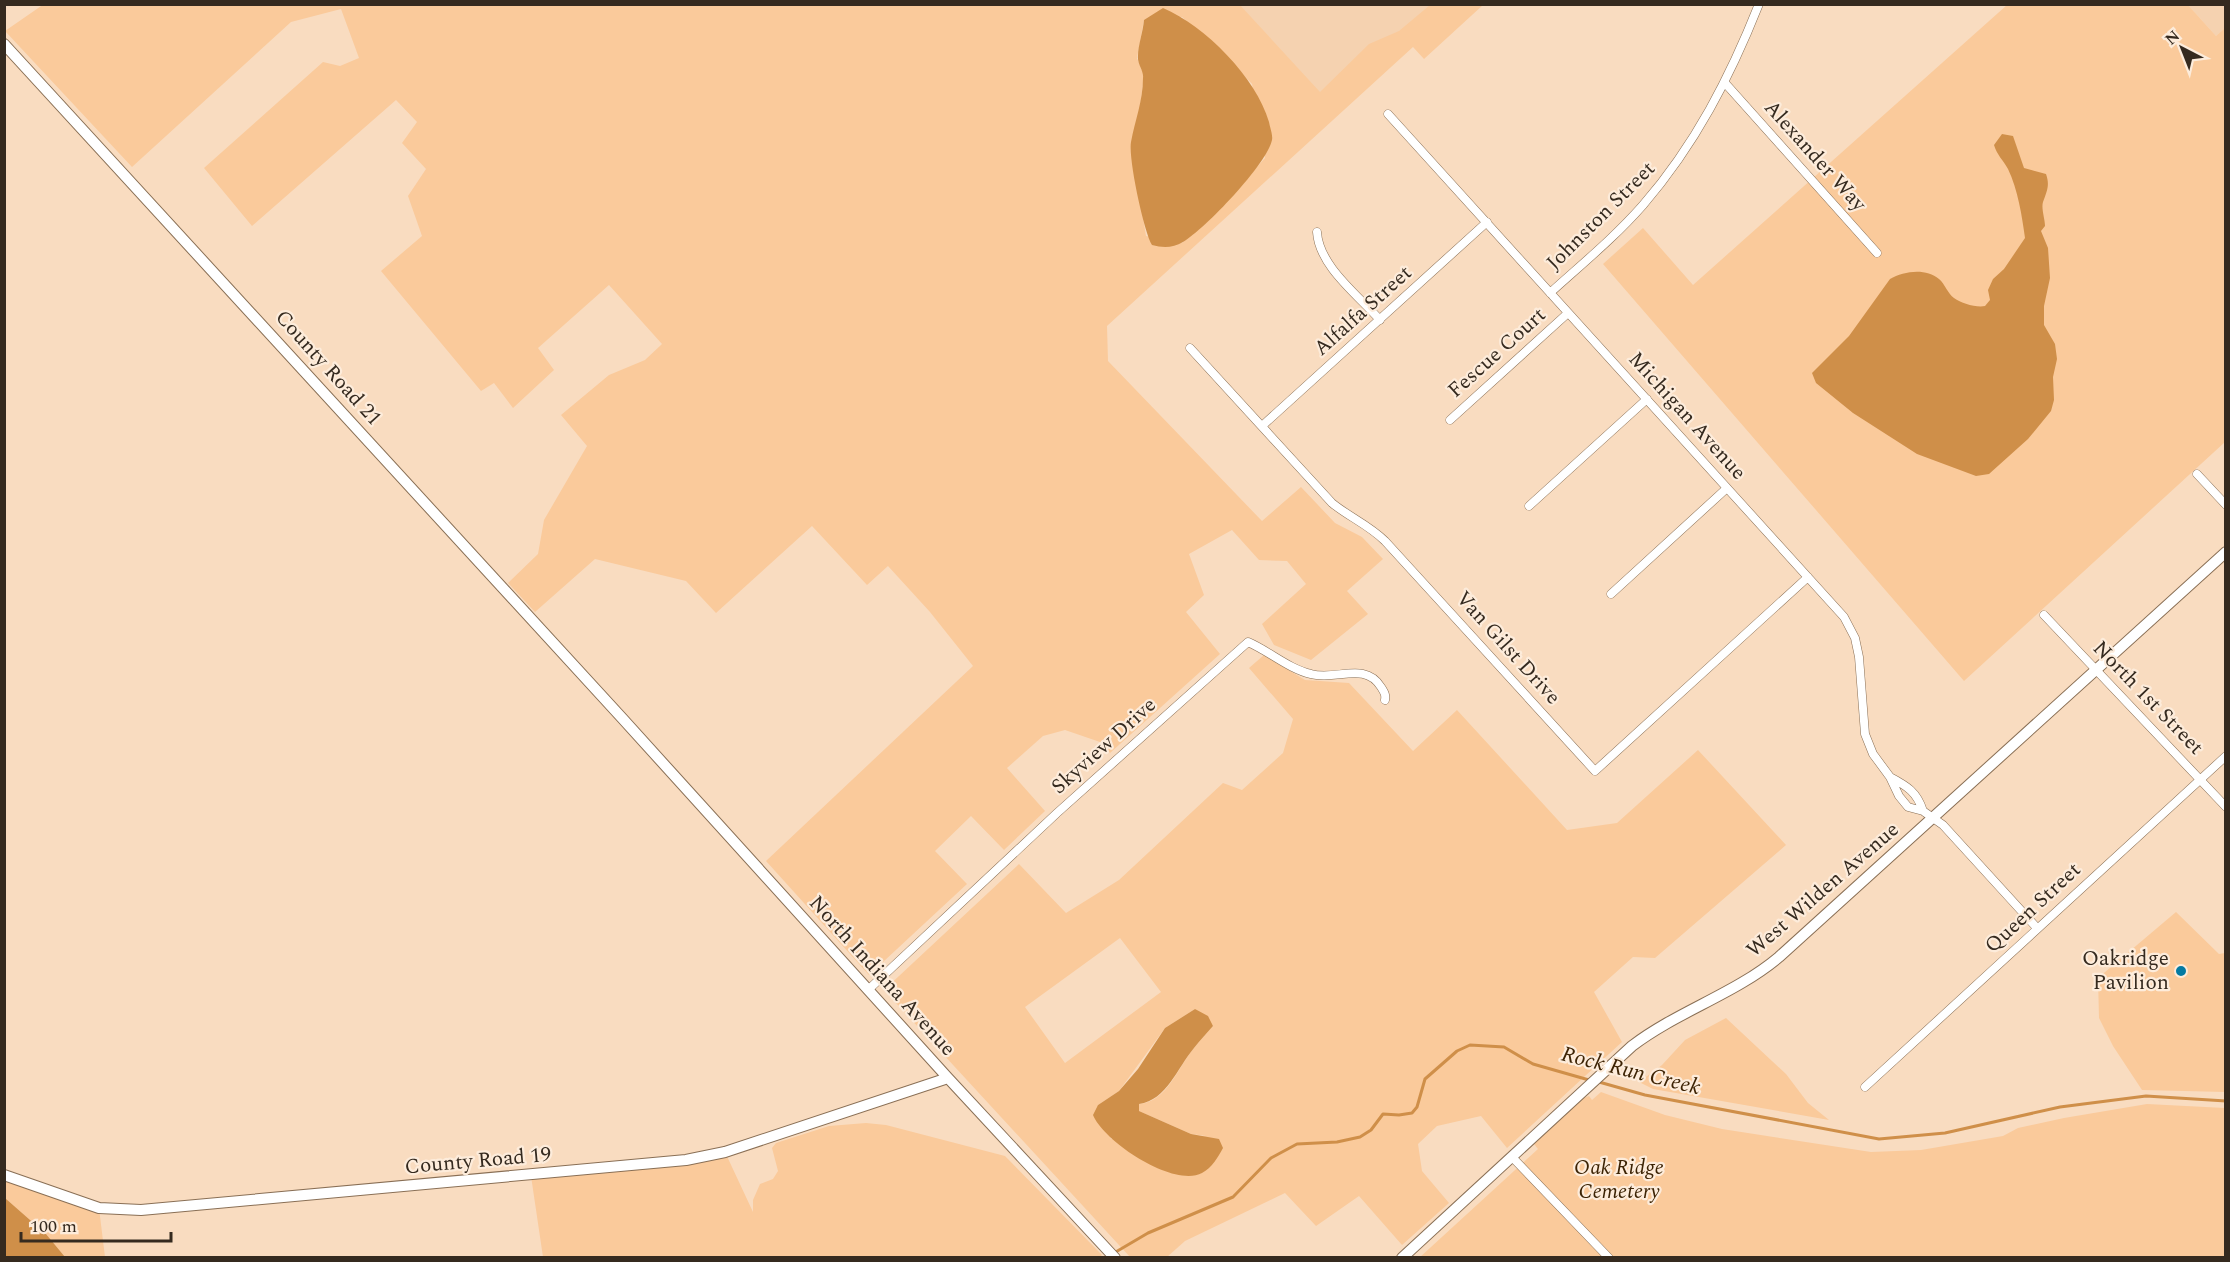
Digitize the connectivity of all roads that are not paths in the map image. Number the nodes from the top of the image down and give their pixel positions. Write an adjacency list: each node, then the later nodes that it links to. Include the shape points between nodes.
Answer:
1 (1759, 4): 3 (street, Johnston Street)
2 (4, 44): 25 (street, County Road 21)
3 (1725, 83): 7 (street, Alexander Way); 8 (street, Johnston Street, via 1694,138 1659,185 1616,232)
4 (1388, 114): 5 (street, Michigan Avenue)
5 (1487, 222): 8 (street, Michigan Avenue); 10 (street, Alfalfa Street)
6 (1317, 232): 10 (street, via 1318,246 1326,260)
7 (1878, 253)
8 (1550, 293): 9 (street, Michigan Avenue)
9 (1568, 313): 12 (street, Michigan Avenue); 13 (street, Fescue Court)
10 (1380, 320): 14 (street, Alfalfa Street)
11 (1190, 348): 14 (street, Van Gilst Drive)
12 (1647, 399): 16 (street, Michigan Avenue); 18 (street)
13 (1450, 420)
14 (1262, 426): 20 (street, Van Gilst Drive, via 1332,503 1385,541 1595,771)
15 (2197, 474): 17 (street)
16 (1727, 488): 20 (street, Michigan Avenue); 21 (street)
17 (2226, 505)
18 (1529, 506)
19 (2226, 552): 23 (street, West Wilden Avenue)
20 (1808, 577): 27 (street, Michigan Avenue, via 1844,617 1855,638 1865,734 1873,754)
21 (1611, 594)
22 (2044, 615): 23 (street, North 1st Street)
23 (2096, 670): 28 (street, North 1st Street); 31 (street, West Wilden Avenue)
24 (1385, 700): 33 (street, Skyview Drive, via 1386,694 1370,675 1311,675 1248,642)
25 (622, 718): 33 (street, North Indiana Avenue)
26 (2226, 756): 28 (street, Queen Street)
27 (1890, 777): 30 (street, Michigan Avenue, via 1909,787); 30 (street, Michigan Avenue, via 1908,807)
28 (2200, 779): 29 (street, North 1st Street); 32 (street, Queen Street)
29 (2226, 807)
30 (1923, 811): 31 (street, Michigan Avenue)
31 (1934, 818): 32 (street, Michigan Avenue); 36 (street, West Wilden Avenue, via 1764,970 1664,1023 1607,1068)
32 (2037, 928): 35 (street, Queen Street)
33 (868, 990): 34 (street, North Indiana Avenue)
34 (948, 1078): 37 (street, County Road 19, via 725,1152 641,1166 141,1210 99,1208); 38 (street, North Indiana Avenue)
35 (1865, 1087)
36 (1512, 1157): 39 (street, West Wilden Avenue); 40 (street)
37 (4, 1175)
38 (1115, 1257)
39 (1402, 1257)
40 (1609, 1257)

